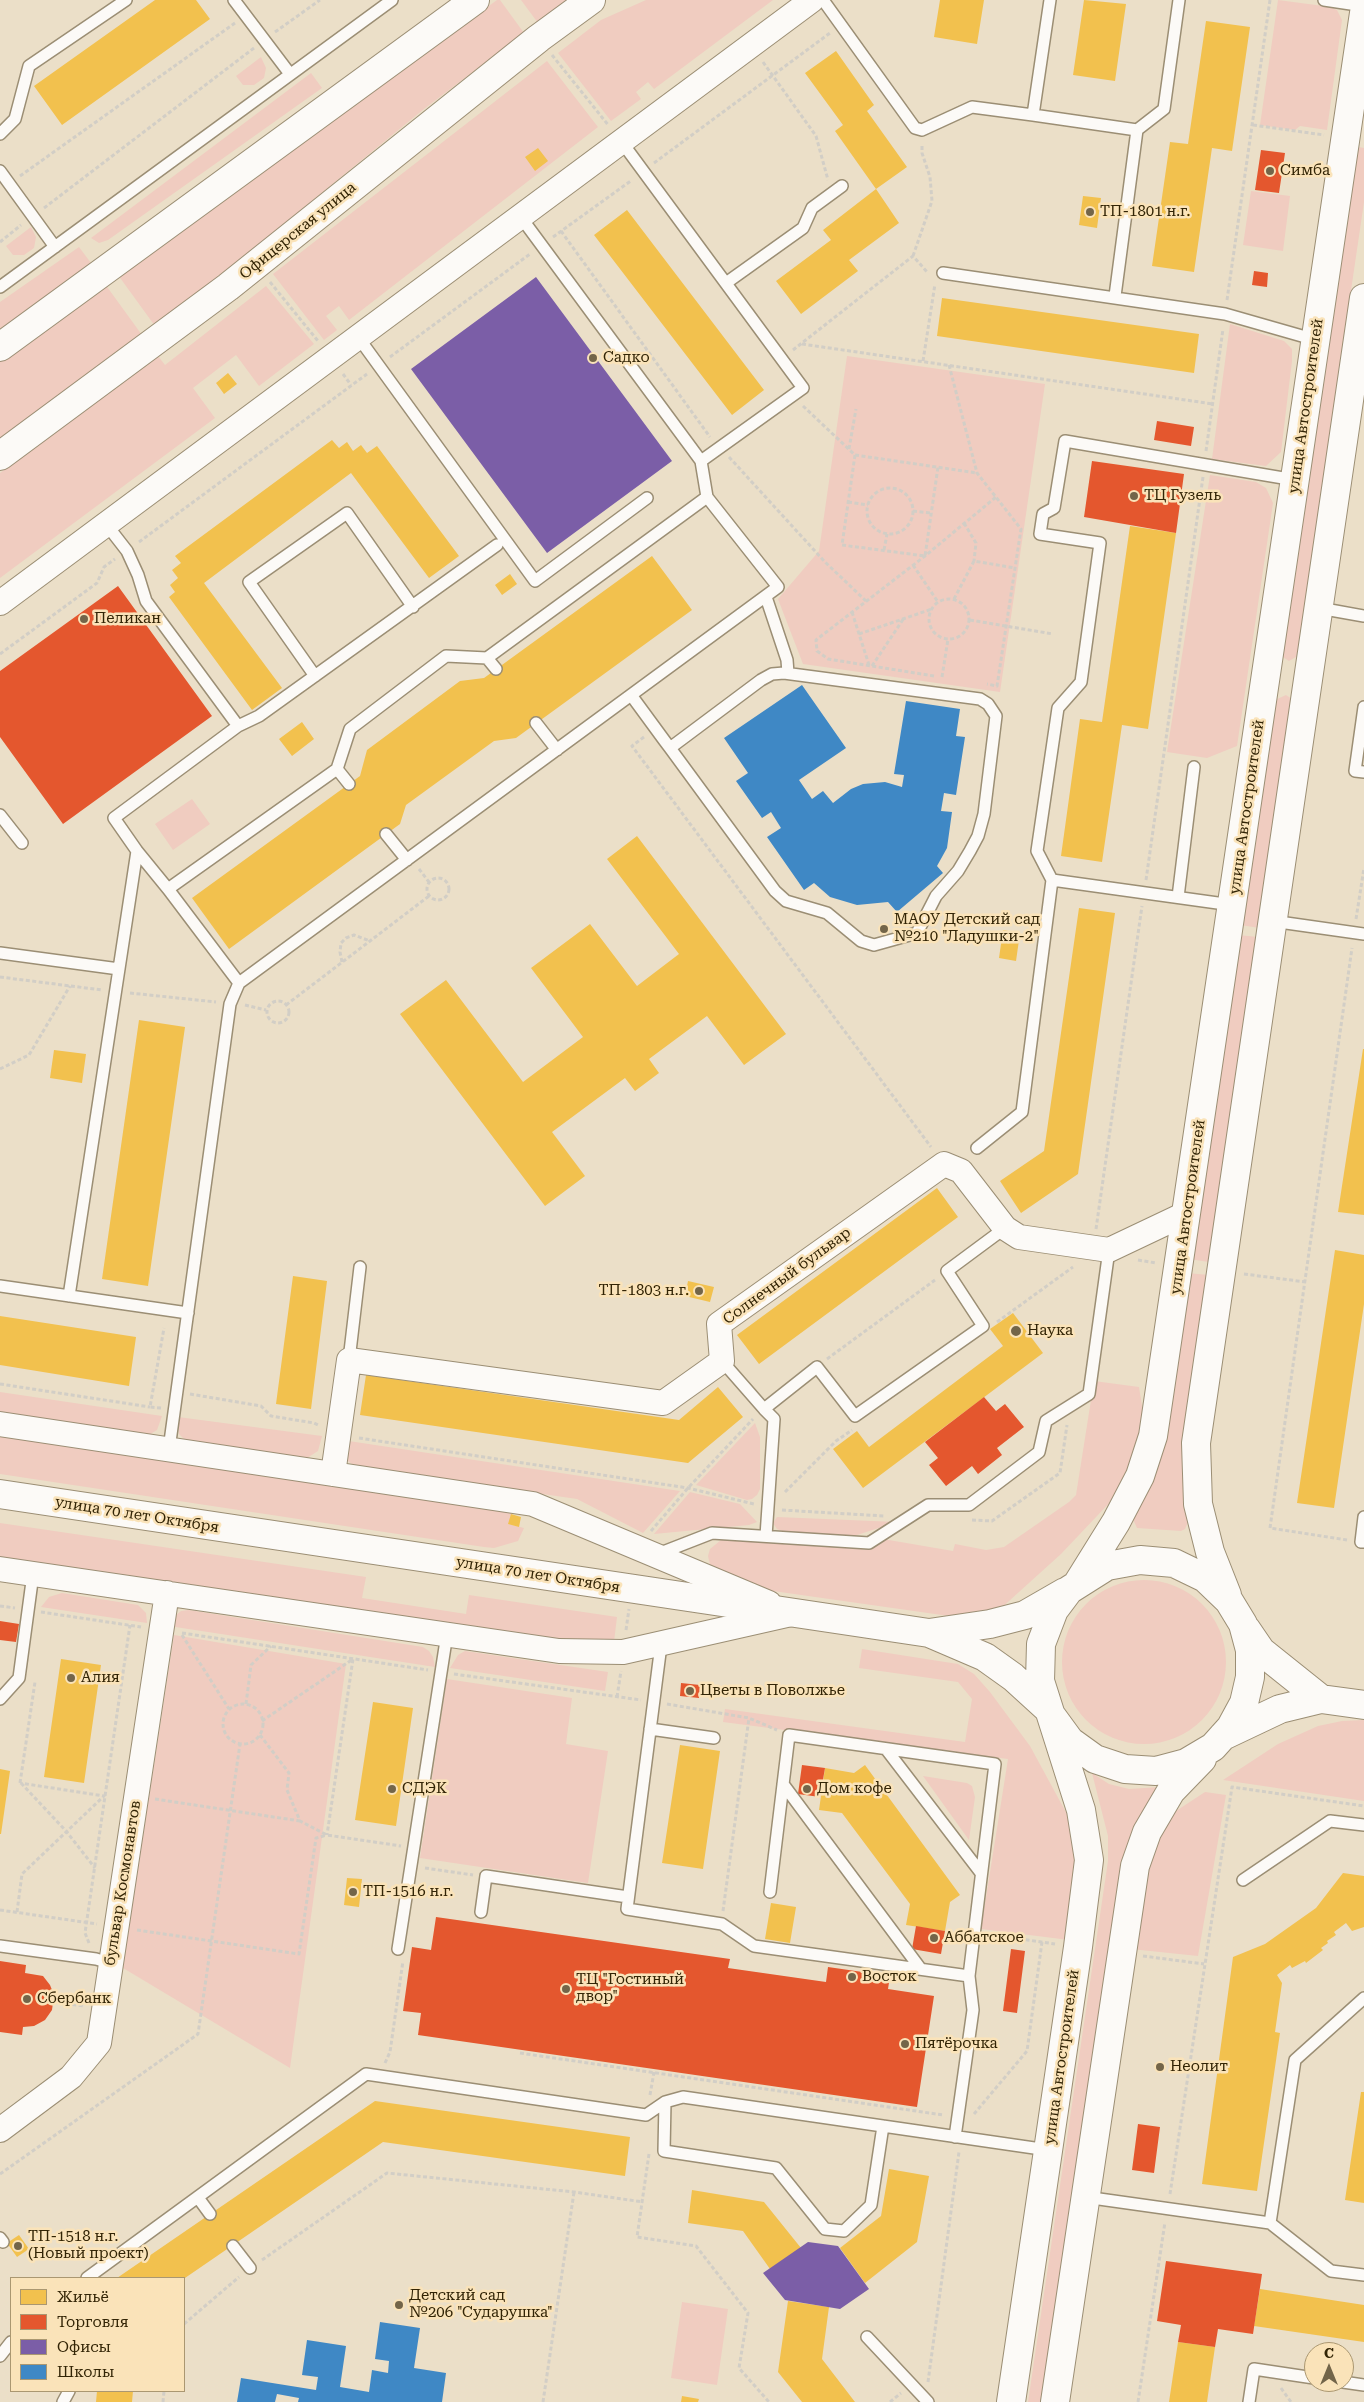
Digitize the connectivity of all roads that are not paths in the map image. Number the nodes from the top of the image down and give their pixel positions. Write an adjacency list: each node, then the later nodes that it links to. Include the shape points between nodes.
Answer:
1 (126, 0): 16 (lane, via 29,66 15,119)
2 (234, 0): 13 (lane)
3 (392, 0): 13 (lane)
4 (475, 0): 30 (main road)
5 (591, 0): 32 (main road, Офицерская улица, via 228,287)
6 (812, 0): 17 (street)
7 (823, 0): 14 (lane, via 915,128 922,130 972,107)
8 (1050, 0): 14 (lane)
9 (1179, 0): 15 (lane, via 1164,109)
10 (1324, 0): 11 (lane)
11 (1364, 6)
12 (1364, 13): 28 (main road, улица Автостроителей)
13 (290, 74): 21 (lane)
14 (1033, 115): 15 (lane)
15 (1137, 130): 25 (lane)
16 (0, 134)
17 (621, 141): 20 (street); 23 (lane)
18 (0, 171): 21 (lane)
19 (842, 186): 23 (lane, via 812,208 803,228)
20 (520, 216): 27 (street); 33 (lane)
21 (55, 246): 24 (lane)
22 (939, 278): 25 (lane)
23 (726, 283): 33 (lane, via 803,388)
24 (0, 287)
25 (1115, 296): 28 (lane, via 1225,314)
26 (1364, 298): 29 (main road)
27 (358, 337): 36 (lane, via 535,581); 37 (street)
28 (1316, 340): 34 (main road, улица Автостроителей)
29 (1361, 343): 31 (main road)
30 (0, 348)
31 (1355, 422): 42 (main road)
32 (0, 456)
33 (701, 461): 35 (lane)
34 (1295, 480): 48 (main road, улица Автостроителей); 65 (lane, via 1065,441 1054,508 1043,514 1040,534 1100,543 1081,682 1058,708 1037,851)
35 (707, 497): 39 (lane, via 778,587); 44 (lane)
36 (647, 498)
37 (106, 524): 40 (street); 53 (lane, via 127,551 146,601)
38 (497, 545): 41 (lane)
39 (766, 597): 46 (lane, via 787,660); 50 (lane)
40 (0, 603)
41 (413, 607): 47 (lane); 47 (lane, via 347,513 249,582)
42 (1318, 608): 43 (lane); 49 (main road)
43 (1364, 616)
44 (486, 658): 45 (lane); 57 (lane, via 446,656 350,728)
45 (496, 669)
46 (788, 673): 54 (lane, via 772,674 761,680); 54 (lane, via 980,699 994,709 996,726 978,836 916,933 874,945 866,944 827,913 786,901 775,891)
47 (316, 676): 53 (lane, via 259,716)
48 (1266, 678): 49 (main road); 68 (main road, улица Автостроителей)
49 (1308, 684): 69 (main road)
50 (631, 695): 54 (lane); 55 (lane)
51 (1364, 707): 58 (lane, via 1355,771)
52 (536, 723): 55 (lane)
53 (238, 726): 63 (lane, via 114,818)
54 (670, 748)
55 (557, 750): 64 (lane)
56 (1194, 767): 67 (lane)
57 (337, 770): 59 (lane); 66 (lane)
58 (1364, 772)
59 (349, 784)
60 (0, 815): 62 (lane)
61 (386, 834): 64 (lane)
62 (22, 843)
63 (137, 851): 66 (lane); 72 (lane)
64 (408, 860): 73 (lane)
65 (1052, 880): 67 (lane); 74 (lane, via 1022,1112)
66 (168, 889): 73 (lane)
67 (1178, 897): 68 (lane)
68 (1232, 905): 75 (main road, улица Автостроителей)
69 (1272, 921): 70 (lane); 97 (main road, via 1196,1443 1198,1504 1210,1552)
70 (1359, 933)
71 (0, 953): 72 (lane)
72 (119, 969): 80 (lane)
73 (239, 984): 81 (lane, via 230,1004)
74 (977, 1148)
75 (1187, 1213): 77 (street); 95 (main road, улица Автостроителей, via 1153,1436 1140,1476 1120,1514)
76 (1005, 1228): 77 (street, via 1019,1237); 83 (street, Солнечный бульвар, via 960,1171 944,1164 719,1324); 84 (lane, via 947,1271 983,1326 855,1416 817,1367)
77 (1101, 1249): 90 (lane, via 1089,1394 1046,1421 1039,1452 970,1504 928,1505 869,1543)
78 (360, 1268): 82 (lane)
79 (0, 1286): 80 (lane)
80 (68, 1296): 81 (lane)
81 (188, 1313): 86 (lane)
82 (349, 1360): 83 (street, via 663,1403); 87 (street)
83 (722, 1361): 84 (lane)
84 (764, 1409): 90 (lane, via 774,1419)
85 (0, 1424): 86 (street)
86 (169, 1450): 87 (street)
87 (333, 1474): 92 (street, via 533,1504)
88 (0, 1494): 98 (main road, улица 70 лет Октября)
89 (1364, 1517): 91 (lane)
90 (766, 1536): 92 (lane, via 712,1533)
91 (1362, 1542)
92 (646, 1552): 98 (street)
93 (0, 1569): 94 (street)
94 (33, 1574): 96 (street); 103 (lane, via 19,1678)
95 (1073, 1587): 97 (main road, улица 70 лет Октября, via 1107,1566 1140,1560 1166,1562 1204,1578); 100 (main road, улица 70 лет Октября, via 1026,1615); 106 (main road, улица Автостроителей, via 1054,1610 1040,1644 1040,1681)
96 (167, 1593): 101 (street); 120 (street, бульвар Космонавтов, via 116,1927)
97 (1229, 1601): 99 (main road)
98 (794, 1614): 100 (main road, улица 70 лет Октября); 102 (street)
99 (1243, 1624): 104 (main road, via 1261,1651); 109 (main road, via 1250,1650 1250,1677 1244,1703 1231,1727)
100 (929, 1633): 106 (main road, via 985,1657 1013,1677)
101 (448, 1634): 102 (street, via 560,1651 623,1652); 119 (lane, via 410,1859)
102 (661, 1645): 107 (lane)
103 (0, 1698)
104 (1321, 1699): 105 (main road); 109 (main road, via 1280,1709)
105 (1364, 1705)
106 (1049, 1712): 109 (main road, via 1070,1740 1088,1754 1124,1769 1156,1771 1186,1763); 128 (main road, улица Автостроителей, via 1081,1810 1088,1860)
107 (650, 1729): 108 (lane); 116 (lane)
108 (714, 1738)
109 (1218, 1741): 129 (main road, via 1171,1791 1147,1832 1135,1866)
110 (886, 1748): 111 (lane, via 789,1735); 113 (lane); 113 (lane, via 995,1764)
111 (783, 1784): 115 (lane); 121 (lane)
112 (1364, 1825): 114 (lane, via 1330,1820)
113 (982, 1873): 122 (lane)
114 (1243, 1880)
115 (770, 1892)
116 (628, 1897): 117 (lane, via 486,1876); 121 (lane, via 627,1909 722,1924 754,1946)
117 (481, 1912)
118 (0, 1946): 120 (lane)
119 (401, 1952)
120 (103, 1961): 126 (street, бульвар Космонавтов, via 99,2043 71,2077)
121 (920, 1968): 122 (lane)
122 (969, 1976): 127 (lane, via 973,2010)
123 (1364, 1998): 132 (lane, via 1295,2060)
124 (665, 2102): 125 (lane, via 683,2096); 125 (lane, via 664,2151 776,2168 825,2229 844,2231 871,2205); 130 (lane, via 646,2115 366,2074)
125 (883, 2126): 127 (lane)
126 (0, 2130)
127 (958, 2137): 128 (lane)
128 (1048, 2150): 142 (main road, улица Автостроителей)
129 (1084, 2197): 132 (lane); 143 (main road)
130 (199, 2199): 131 (lane); 136 (lane)
131 (210, 2214)
132 (1270, 2223): 135 (lane, via 1332,2270)
133 (233, 2246): 134 (lane)
134 (250, 2268)
135 (1364, 2275)
136 (88, 2277)
137 (867, 2337): 141 (lane)
138 (10, 2343): 139 (lane)
139 (0, 2356)
140 (1304, 2376): 144 (lane, via 1254,2369)
141 (927, 2401)
142 (1011, 2402)
143 (1054, 2402)
144 (1249, 2402)

